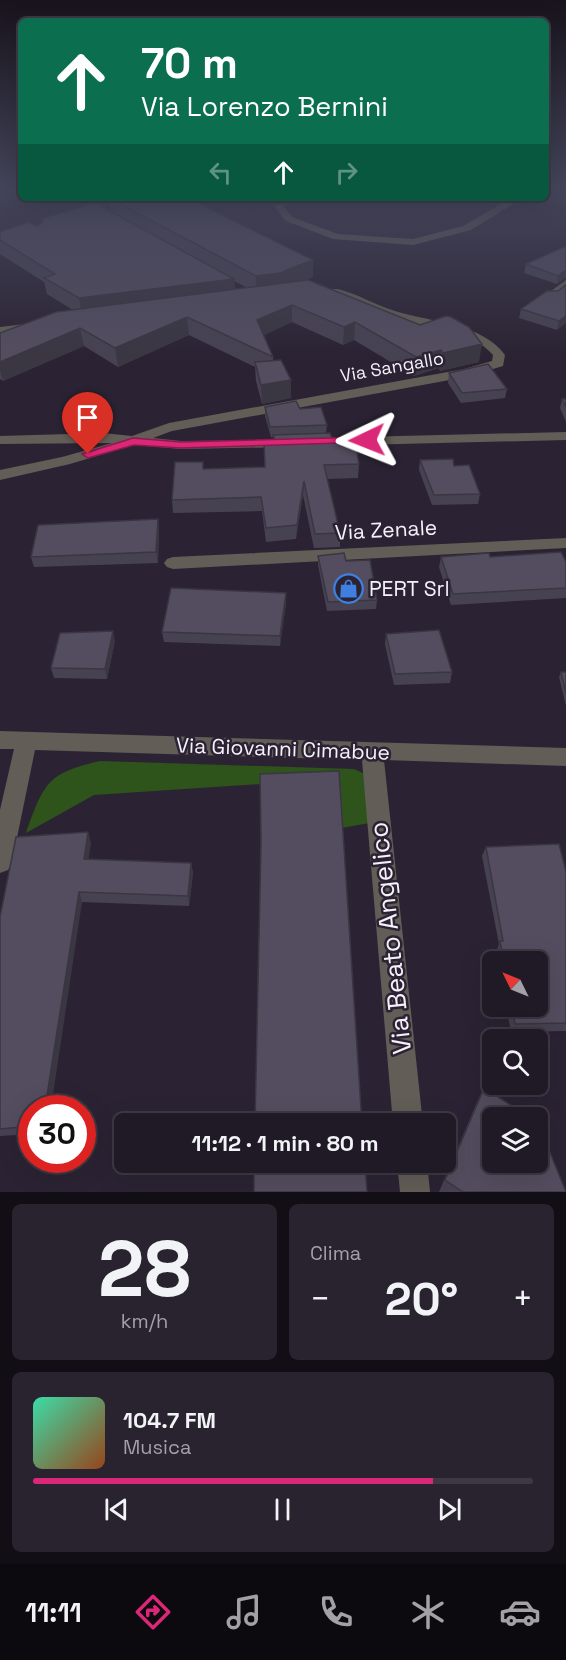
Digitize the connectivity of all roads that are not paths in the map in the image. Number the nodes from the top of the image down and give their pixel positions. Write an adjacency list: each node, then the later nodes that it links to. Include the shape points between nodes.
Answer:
1 (566, 283): 3 (street)
2 (299, 294): 8 (street, Via Sangallo, via 338,292 389,313 469,334 491,345 499,355 498,363 466,373 169,427)
3 (551, 296)
4 (45, 325): 5 (street)
5 (0, 331)
6 (566, 436): 8 (street, Via Sangallo, via 192,445)
7 (0, 440): 8 (street, Via Sangallo, via 103,437)
8 (133, 441): 9 (street)
9 (0, 475)
10 (566, 543): 11 (street, Via Zenale)
11 (172, 562)
12 (0, 740): 13 (street, Via Giovanni Cimabue)
13 (26, 742): 14 (street, Via Giovanni Cimabue); 16 (street)
14 (372, 752): 15 (street, Via Giovanni Cimabue); 17 (street, Via Beato Angelico)
15 (566, 757)
16 (0, 862)
17 (407, 1113)
18 (413, 1173): 19 (street)
19 (415, 1192)

